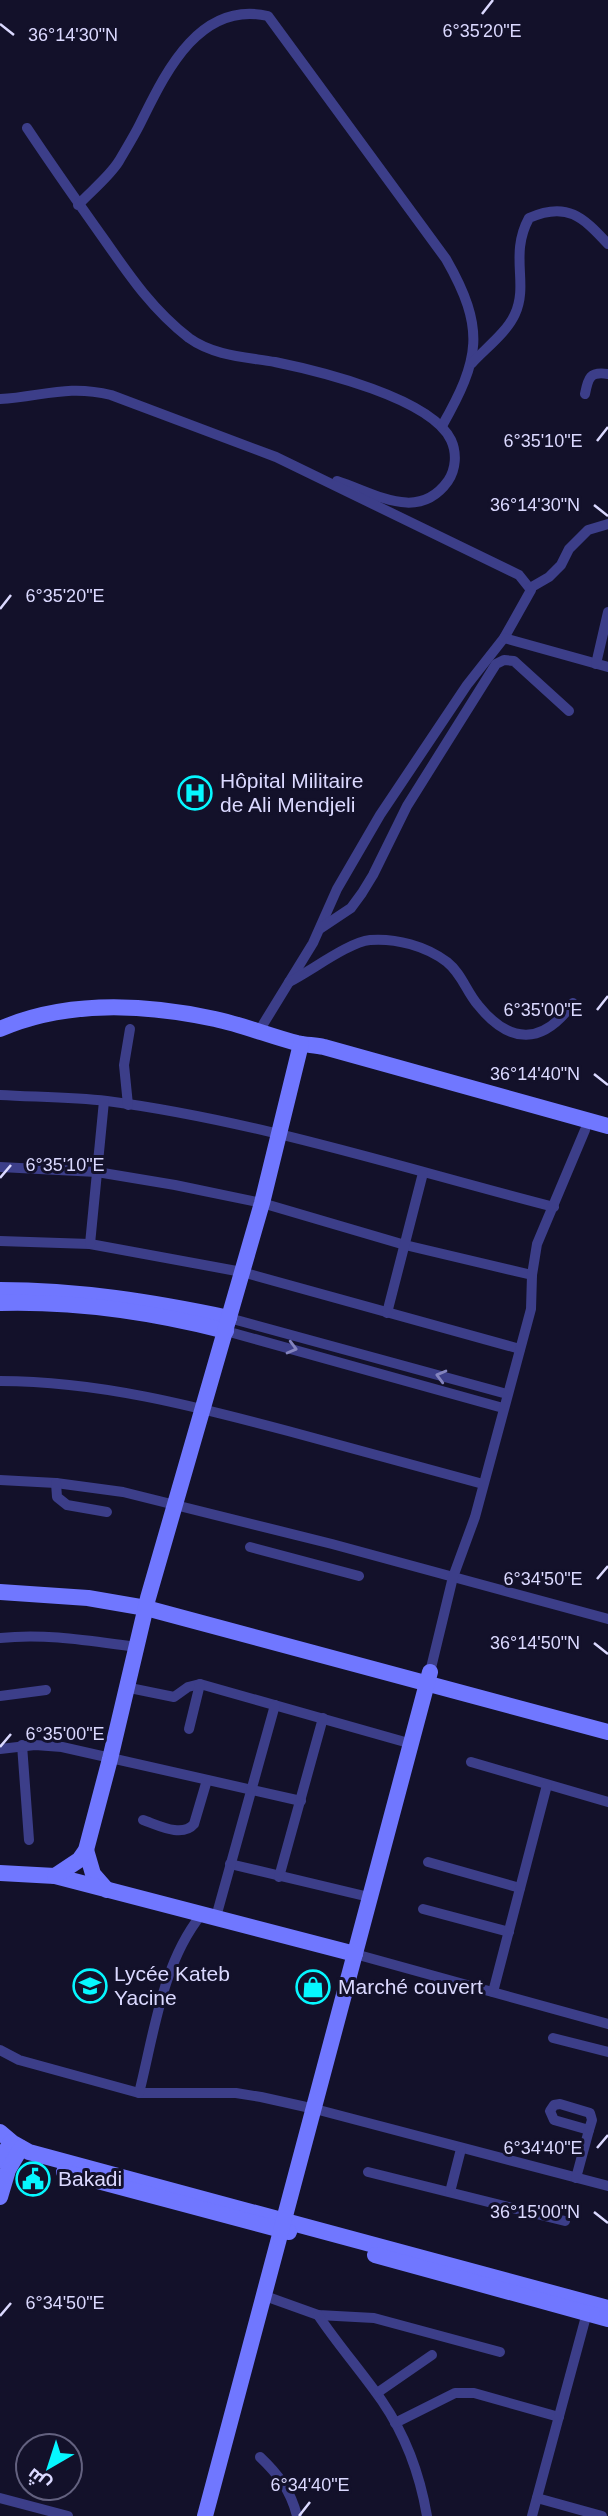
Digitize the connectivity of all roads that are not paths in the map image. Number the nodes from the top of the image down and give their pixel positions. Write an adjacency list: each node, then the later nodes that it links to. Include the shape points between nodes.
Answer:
1 (27, 128): 2 (street)
2 (78, 205): 4 (street, via 117,165 176,50 205,17 236,4 253,7 268,16 446,259 467,300 475,343); 8 (street, via 141,293 197,343 326,373 404,402)
3 (608, 244): 4 (street, via 574,214 556,210 529,218 519,245 521,295 515,314)
4 (472, 363): 8 (street)
5 (608, 374): 6 (street, via 592,374)
6 (586, 394)
7 (0, 399): 9 (street, via 60,390 96,392)
8 (442, 426): 9 (street, via 452,442 452,475 427,500 408,503 384,498)
9 (308, 472): 11 (street, via 519,575)
10 (606, 525): 11 (street, via 588,530 555,571)
11 (530, 588): 13 (street)
12 (608, 612): 14 (street)
13 (504, 638): 14 (street); 17 (street, via 380,815)
14 (596, 664): 15 (street)
15 (608, 667)
16 (569, 711): 17 (street, via 514,660 496,664 407,806 362,892 351,908)
17 (318, 930): 18 (street)
18 (289, 982): 19 (street, via 356,943 371,940 414,945 447,962 459,973 475,1003 511,1032 524,1036 545,1031); 22 (street)
19 (573, 1003)
20 (0, 1029): 22 (street, via 49,1013 101,1008 192,1015)
21 (130, 1029): 26 (street, via 124,1065)
22 (259, 1031): 23 (street)
23 (301, 1044): 27 (street); 28 (street, via 319,1055); 29 (street)
24 (0, 1095): 25 (street)
25 (104, 1101): 26 (street); 32 (street)
26 (128, 1105): 29 (street)
27 (608, 1126)
28 (585, 1130): 30 (street); 35 (street)
29 (279, 1134): 33 (street); 34 (street)
30 (608, 1136)
31 (0, 1167): 32 (street)
32 (97, 1172): 34 (street); 37 (street)
33 (424, 1173): 35 (street); 38 (street)
34 (262, 1203): 38 (street); 39 (street)
35 (554, 1207): 40 (street, via 537,1244)
36 (0, 1241): 37 (street)
37 (90, 1244): 39 (street)
38 (405, 1245): 40 (street); 43 (street)
39 (242, 1272): 43 (street); 44 (street)
40 (532, 1275): 45 (street, via 531,1310)
41 (0, 1290): 44 (street, via 87,1293 152,1302)
42 (0, 1303): 44 (street, via 81,1305)
43 (387, 1313): 45 (street)
44 (227, 1324): 47 (street, one-way to 44); 48 (street); 49 (street, one-way to 49)
45 (520, 1349): 47 (street)
46 (0, 1381): 48 (street, via 68,1384)
47 (507, 1394): 49 (street)
48 (202, 1408): 52 (street); 53 (street)
49 (503, 1408): 52 (street)
50 (0, 1480): 51 (street)
51 (56, 1483): 53 (street); 54 (street, via 57,1496 64,1504)
52 (483, 1484): 59 (street)
53 (174, 1505): 55 (street); 62 (street)
54 (107, 1512)
55 (307, 1538): 57 (street); 59 (street)
56 (250, 1547): 57 (street)
57 (302, 1560): 58 (street)
58 (359, 1576)
59 (453, 1577): 63 (street, via 517,1598); 66 (street)
60 (0, 1584): 62 (street, via 98,1590)
61 (0, 1592): 62 (street)
62 (147, 1603): 65 (street); 66 (street)
63 (608, 1619)
64 (0, 1638): 65 (street, via 59,1636)
65 (136, 1647): 68 (street)
66 (429, 1677): 73 (street); 75 (street); 76 (street)
67 (200, 1685): 68 (street, via 174,1697); 71 (street); 74 (street)
68 (125, 1687): 79 (street)
69 (46, 1690): 70 (street)
70 (0, 1696)
71 (275, 1705): 72 (street); 83 (street)
72 (323, 1718): 76 (street); 84 (street)
73 (608, 1721)
74 (188, 1729)
75 (608, 1732)
76 (412, 1744): 96 (street)
77 (22, 1745): 78 (street); 79 (street, via 62,1747); 87 (street)
78 (0, 1749)
79 (110, 1759): 81 (street); 88 (street)
80 (471, 1762): 82 (street)
81 (207, 1780): 83 (street); 86 (street, via 189,1829)
82 (547, 1786): 85 (street); 94 (street)
83 (251, 1789): 84 (street); 90 (street)
84 (301, 1801): 93 (street)
85 (608, 1802)
86 (143, 1820)
87 (29, 1840)
88 (86, 1850): 92 (street); 95 (street, via 93,1874)
89 (428, 1862): 94 (street)
90 (230, 1864): 93 (street); 98 (street)
91 (0, 1873): 92 (street)
92 (55, 1876): 95 (street)
93 (279, 1877): 96 (street)
94 (520, 1888): 99 (street)
95 (108, 1890): 98 (street)
96 (369, 1897): 100 (street)
97 (423, 1909): 99 (street)
98 (208, 1916): 100 (street); 106 (street, via 181,1945 165,1987)
99 (509, 1932): 101 (street)
100 (355, 1954): 101 (street); 107 (street)
101 (493, 1992): 102 (street)
102 (608, 2024)
103 (553, 2038): 105 (street)
104 (0, 2050): 106 (street, via 19,2060)
105 (608, 2052)
106 (139, 2093): 107 (street, via 236,2093)
107 (315, 2109): 109 (street); 117 (street)
108 (589, 2130): 112 (street)
109 (461, 2149): 112 (street); 114 (street)
110 (10, 2150): 115 (street); 117 (street)
111 (368, 2172): 114 (street)
112 (576, 2178): 113 (street)
113 (608, 2186)
114 (450, 2192): 116 (street)
115 (0, 2197)
116 (565, 2221)
117 (284, 2225): 118 (street); 119 (street)
118 (265, 2296): 121 (street); 133 (street)
119 (588, 2308): 120 (street); 122 (street); 126 (street)
120 (608, 2308)
121 (318, 2315): 123 (street, via 374,2318); 125 (street)
122 (608, 2319)
123 (500, 2352)
124 (432, 2355): 125 (street)
125 (377, 2393): 127 (street)
126 (559, 2417): 127 (street, via 461,2392); 130 (street)
127 (395, 2423): 135 (street, via 416,2471)
128 (260, 2456): 134 (street, via 285,2486)
129 (0, 2498): 131 (street)
130 (537, 2498): 136 (street); 137 (street)
131 (41, 2513): 132 (street)
132 (68, 2516)
133 (205, 2516)
134 (297, 2516)
135 (427, 2516)
136 (532, 2516)
137 (602, 2516)

